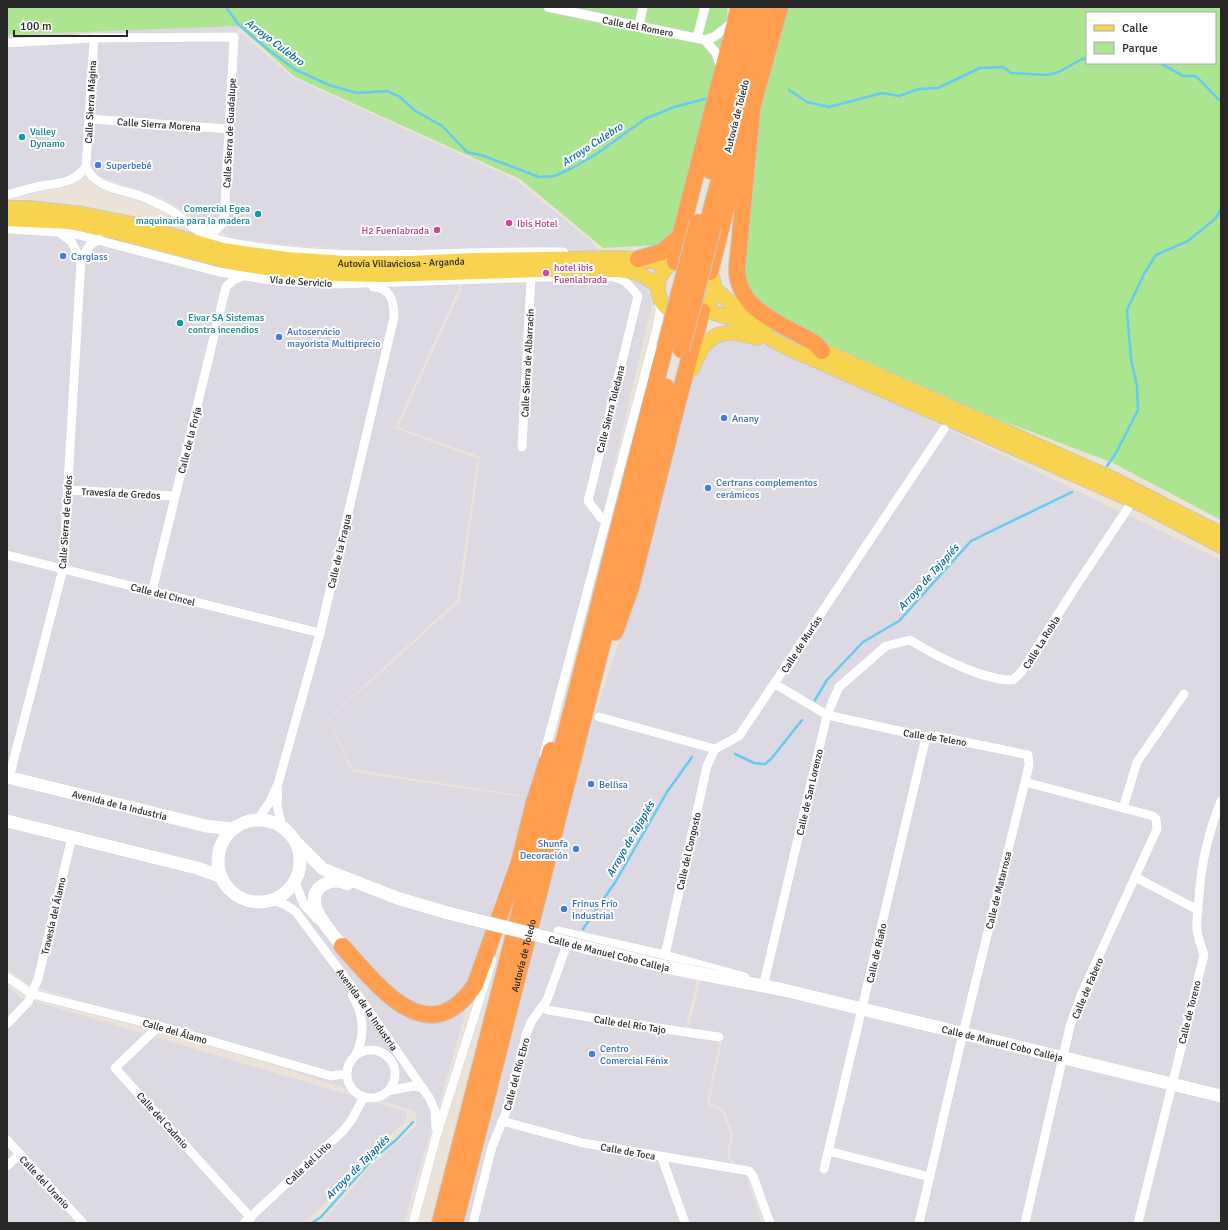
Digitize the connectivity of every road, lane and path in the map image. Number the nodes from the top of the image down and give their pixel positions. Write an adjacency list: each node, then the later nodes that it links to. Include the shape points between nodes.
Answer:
1 (548, 7): 8 (street, Calle del Romero)
2 (643, 7): 10 (street)
3 (705, 7): 12 (street)
4 (751, 7): 22 (highway)
5 (763, 7): 22 (highway, Autovía de Toledo)
6 (770, 7): 22 (highway)
7 (780, 7): 15 (highway)
8 (573, 10): 10 (street, Calle del Romero)
9 (737, 13): 12 (street, via 714,37); 14 (highway)
10 (639, 26): 12 (street, Calle del Romero)
11 (94, 38): 13 (street); 16 (street, Calle Sierra Mágina); 17 (street, Calle Sierra de Guadalupe, via 234,37)
12 (701, 39): 14 (street, via 716,53)
13 (7, 43)
14 (722, 72): 26 (highway)
15 (752, 110): 34 (highway); 45 (highway, via 737,268 738,285 750,305 816,344)
16 (89, 119): 17 (street, Calle Sierra Morena); 18 (street, Calle Sierra Mágina)
17 (229, 129): 23 (street, Calle Sierra de Guadalupe, via 224,222 215,231)
18 (86, 167): 19 (street, via 72,180 63,184 40,186); 23 (street, via 90,176 111,187 152,201 172,211)
19 (7, 195)
20 (7, 208): 29 (main road, Autovía Villaviciosa - Arganda, via 82,214 132,224 246,254 345,263)
21 (7, 219): 33 (main road, via 69,222 229,262 279,270 386,275 539,270)
22 (706, 225): 44 (highway, bridge)
23 (196, 229): 28 (street, via 210,237 243,245 328,254 378,256 512,251)
24 (7, 230): 25 (street, Vía de Servicio)
25 (60, 233): 27 (street, Vía de Servicio); 30 (street, Calle Sierra de Gredos, via 72,241)
26 (680, 236): 29 (highway, via 662,252); 31 (highway)
27 (99, 239): 30 (street, via 89,246); 32 (street, Vía de Servicio)
28 (564, 252)
29 (638, 259): 31 (main road, Autovía Villaviciosa - Arganda)
30 (81, 260): 49 (street, Calle Sierra de Gredos)
31 (672, 263): 34 (main road, via 685,259 694,260); 40 (main road, via 661,274)
32 (219, 272): 35 (street, Vía de Servicio); 38 (street)
33 (601, 272): 36 (street, Vía de Servicio); 40 (main road, via 618,270 639,273 651,279); 41 (street, Vía de Servicio, via 628,282)
34 (710, 272): 39 (main road)
35 (244, 276): 37 (street, Vía de Servicio); 38 (street, via 233,280)
36 (532, 279): 37 (street, Vía de Servicio); 48 (street, Calle Sierra de Albarracín)
37 (338, 284): 58 (street, Calle de la Fragua, via 381,287 390,294 394,303 394,317)
38 (226, 287): 50 (street, Calle de la Forja)
39 (715, 290): 42 (main road, via 712,301); 45 (main road, via 734,306)
40 (658, 291): 42 (main road, via 662,304 676,315 685,316); 72 (street, via 660,311 657,328 555,709)
41 (638, 296): 52 (street, Calle Sierra Toledana, via 588,501)
42 (703, 311): 43 (main road, via 735,319); 46 (highway)
43 (788, 348): 46 (main road, via 741,333 730,332 711,337 696,357); 54 (main road, via 1143,505)
44 (674, 349): 60 (highway); 62 (highway, via 648,464)
45 (822, 351): 53 (main road, via 1111,478)
46 (678, 401): 62 (highway, via 631,587 607,655)
47 (944, 429): 61 (street, Calle de Murías)
48 (522, 447)
49 (68, 490): 50 (street, Travesía de Gredos); 56 (street, Calle Sierra de Gredos)
50 (175, 496): 57 (street, Calle de la Forja)
51 (1128, 508): 59 (street, Calle La Robla, via 1022,671 1013,680 990,676 955,663 930,653)
52 (601, 518)
53 (1221, 534)
54 (1221, 546)
55 (7, 556): 56 (street, Calle del Cincel)
56 (63, 570): 57 (street, Calle del Cincel); 68 (street, Calle Sierra de Gredos)
57 (152, 592): 58 (street, Calle del Cincel)
58 (320, 633): 70 (street, Calle de la Fragua)
59 (910, 640): 64 (street, Calle de San Lorenzo, via 886,646 839,687)
60 (580, 676): 72 (highway, via 566,708); 122 (highway)
61 (775, 684): 64 (street, Calle de Teleno); 67 (street, Calle de Murías, via 739,736)
62 (591, 689): 123 (highway, Autovía de Toledo)
63 (1184, 694): 73 (street, via 1136,762)
64 (827, 715): 66 (street, Calle de Teleno); 93 (street, Calle de San Lorenzo)
65 (599, 717): 67 (street)
66 (926, 737): 69 (street, Calle de Teleno, via 936,736 1028,755 1029,765); 97 (street, Calle de Riaño)
67 (716, 749): 90 (street, Calle del Congosto, via 707,766)
68 (8, 777): 77 (street, Avenida de la Industria, via 206,826)
69 (1025, 782): 73 (street); 100 (street, Calle de Matarrosa)
70 (278, 784): 74 (street, Calle de la Fragua); 76 (street, Calle de la Fragua, via 277,804)
71 (1221, 801): 87 (street, Calle de Toreno, via 1204,852)
72 (534, 803): 80 (highway)
73 (1123, 808): 83 (street, Calle de Fabero, via 1153,816 1158,823)
74 (258, 819): 76 (street); 77 (street, via 244,822)
75 (7, 821): 78 (street)
76 (282, 826): 79 (street)
77 (232, 829): 82 (street, via 218,851)
78 (72, 837): 82 (street); 95 (street, Travesía del Álamo, via 38,979)
79 (297, 844): 81 (street, Calle de Manuel Cobo Calleja); 84 (street, via 300,854)
80 (519, 863): 89 (highway, via 475,985 469,995 450,1009 426,1014 401,1006 389,997); 111 (street, via 481,996)
81 (323, 869): 84 (street, via 312,870); 85 (street, Calle de Manuel Cobo Calleja)
82 (220, 876): 86 (street, via 236,896 251,902)
83 (1135, 877): 87 (street); 103 (street, Calle de Fabero, via 1081,995 1070,1026)
84 (296, 879): 86 (street, via 288,891); 89 (street, via 304,906)
85 (397, 898): 89 (street, via 368,892 339,880 322,886 316,892 314,906); 94 (street, Calle de Manuel Cobo Calleja, bridge, via 661,966)
86 (272, 900): 91 (street, Avenida de la Industria, via 286,904 296,912)
87 (1198, 910): 105 (street, Calle de Toreno, via 1198,934 1204,955)
88 (558, 931): 90 (street, Calle de Manuel Cobo Calleja); 96 (street, Calle del Río Ebro, via 565,950 547,1000)
89 (342, 946)
90 (665, 955): 93 (street, Calle de Manuel Cobo Calleja)
91 (341, 974): 102 (street, via 357,1004 362,1023 361,1045); 106 (street, Avenida de la Industria)
92 (7, 977): 95 (street, Calle del Álamo)
93 (764, 983): 94 (street, Calle de Manuel Cobo Calleja)
94 (784, 990): 97 (street, Calle de Manuel Cobo Calleja)
95 (32, 994): 98 (street, Travesía del Álamo, via 28,1002); 99 (street, Calle del Álamo)
96 (542, 1007): 101 (street, Calle del Río Tajo, via 617,1022); 110 (street, Calle del Río Ebro, via 527,1032)
97 (863, 1009): 100 (street, Calle de Manuel Cobo Calleja); 113 (street, Calle de Riaño)
98 (7, 1024)
99 (159, 1026): 104 (street, Calle del Álamo, via 331,1076); 119 (street, Calle del Cadmio, via 115,1068)
100 (963, 1034): 103 (street, Calle de Manuel Cobo Calleja); 118 (street, Calle de Matarrosa)
101 (719, 1037)
102 (355, 1055): 104 (street); 107 (street, via 365,1050 376,1050 389,1058 396,1072 394,1082)
103 (1064, 1057): 105 (street, Calle de Manuel Cobo Calleja); 128 (street, Calle de Fabero)
104 (346, 1074): 109 (street, via 355,1092)
105 (1172, 1084): 108 (street, Calle de Manuel Cobo Calleja); 129 (street, Calle de Toreno)
106 (423, 1088): 107 (street, via 413,1086); 111 (street, Avenida de la Industria, via 435,1111)
107 (388, 1091): 109 (street, via 381,1096)
108 (1221, 1096)
109 (364, 1097): 119 (street, Calle del Litio, via 342,1132)
110 (502, 1121): 115 (street, Calle de Toca, via 583,1143); 124 (street, Calle del Río Ebro, via 492,1146)
111 (436, 1137): 121 (street)
112 (7, 1140): 114 (street, Calle del Uranio)
113 (828, 1152): 117 (street, Calle de Riaño); 118 (street)
114 (20, 1154): 116 (street); 120 (street, Calle del Uranio)
115 (662, 1158): 125 (street); 126 (street, Calle de Toca, via 749,1171)
116 (7, 1166)
117 (824, 1169)
118 (930, 1177): 127 (street, Calle de Matarrosa)
119 (247, 1220)
120 (83, 1223)
121 (413, 1223)
122 (440, 1223)
123 (455, 1223)
124 (473, 1223)
125 (685, 1223)
126 (770, 1223)
127 (919, 1223)
128 (1025, 1223)
129 (1138, 1223)

